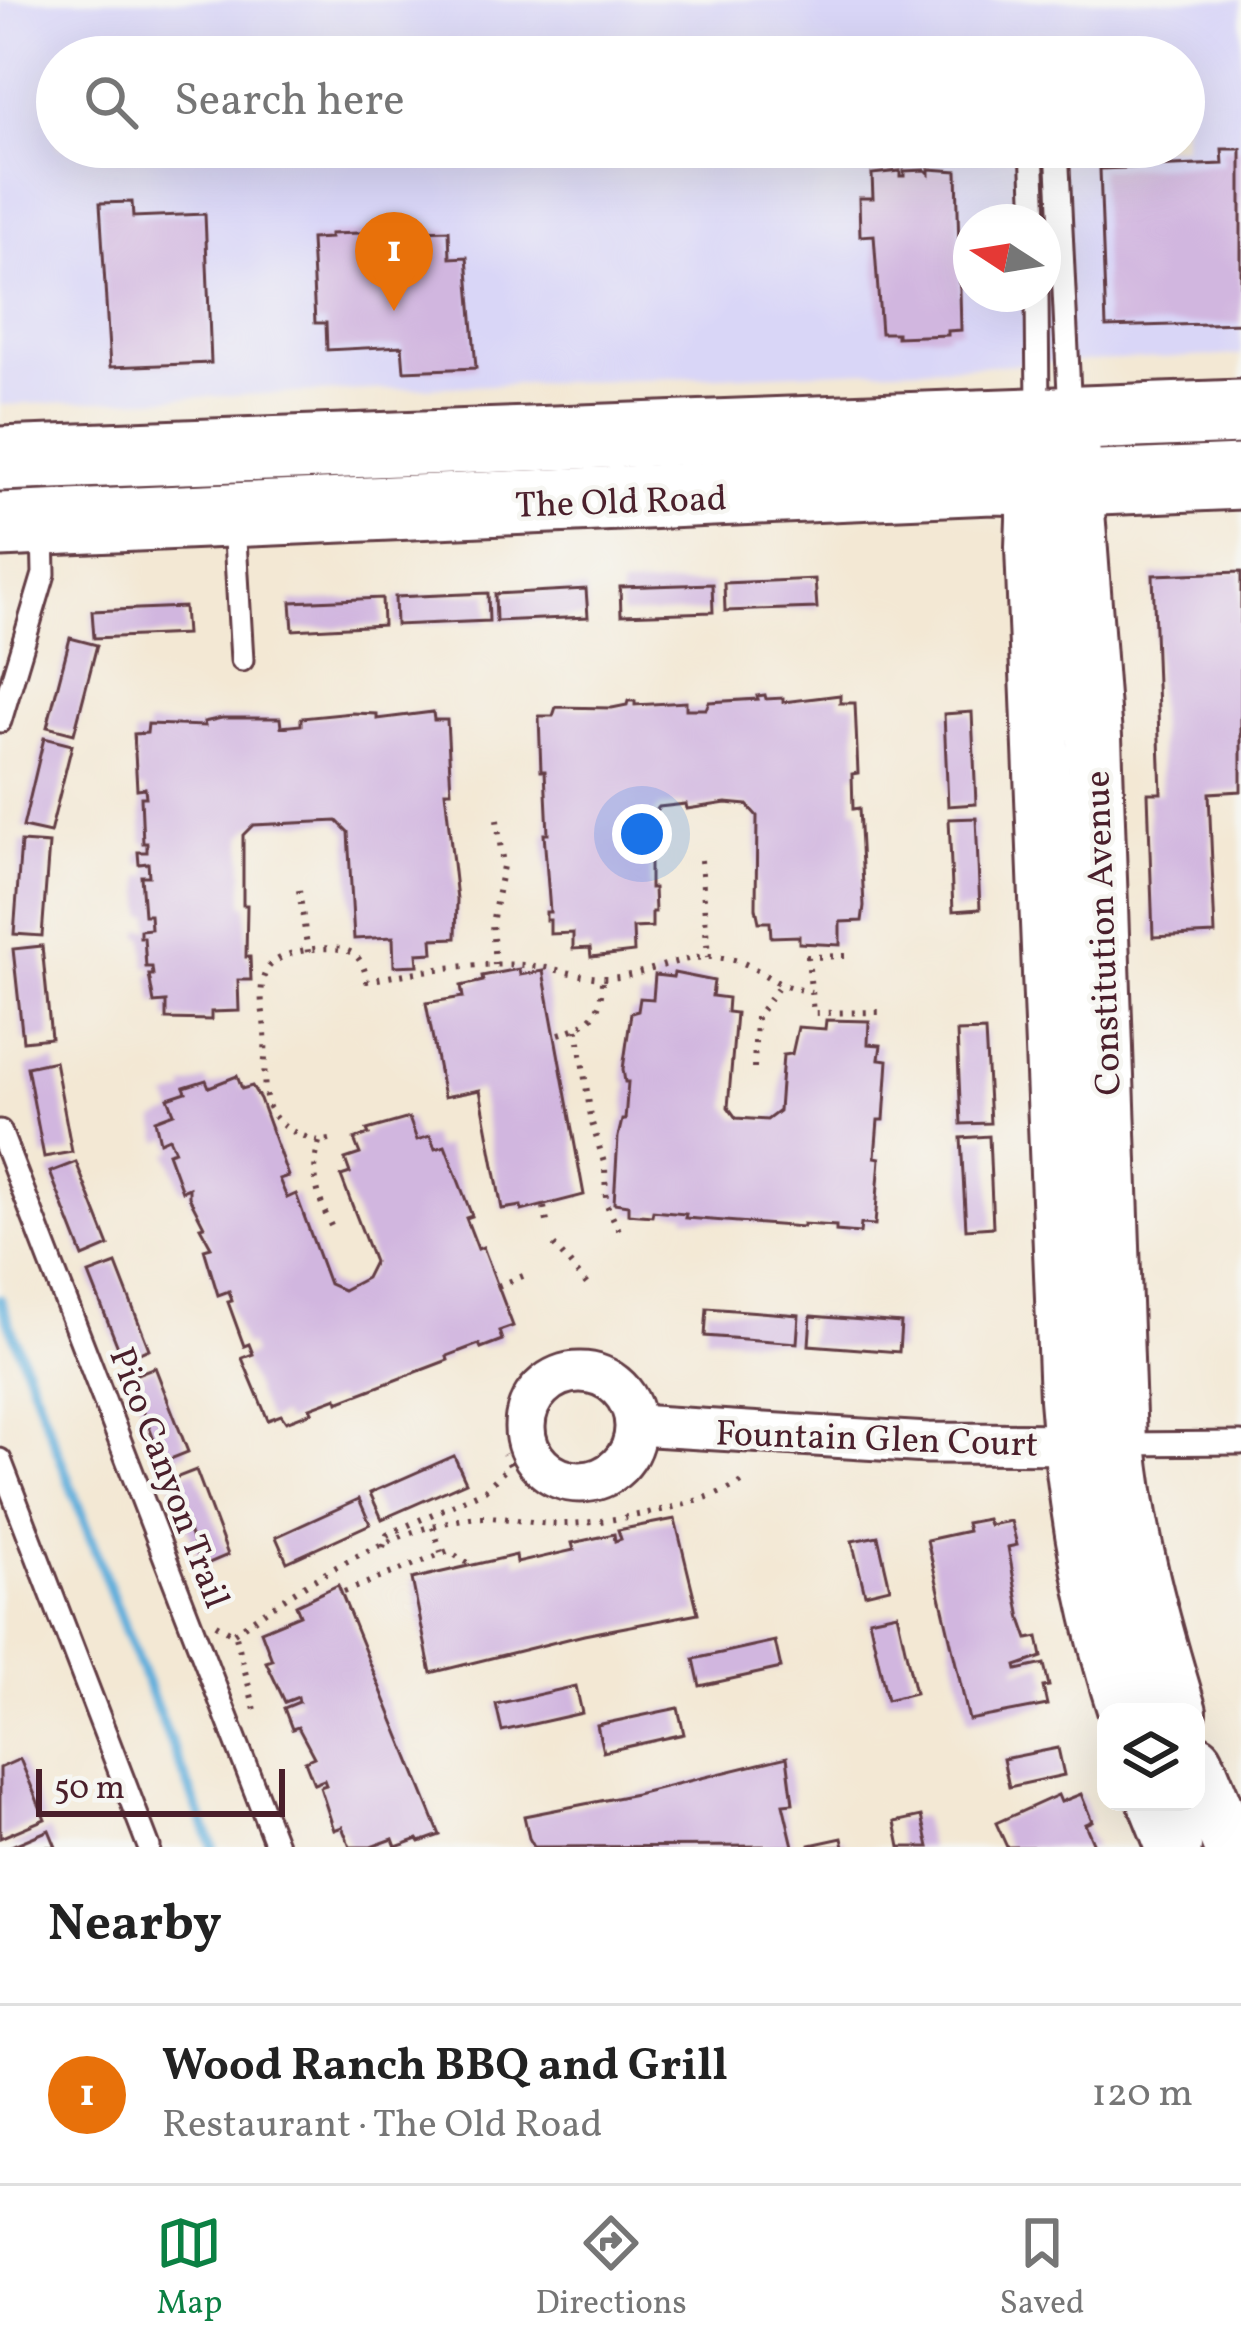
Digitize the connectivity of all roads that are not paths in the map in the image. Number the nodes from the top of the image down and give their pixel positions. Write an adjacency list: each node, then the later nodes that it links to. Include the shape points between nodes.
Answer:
1 (1033, 168): 3 (lane)
2 (1057, 168): 6 (lane, Constitution Avenue)
3 (1034, 204)
4 (1039, 312): 6 (lane, Constitution Avenue)
5 (1241, 412): 6 (main road, The Old Road)
6 (1054, 419): 7 (main road, The Old Road); 9 (main road, Constitution Avenue)
7 (0, 459)
8 (1241, 477): 9 (main road, The Old Road)
9 (1055, 483): 10 (main road, The Old Road); 17 (main road, Constitution Avenue, via 1033,547)
10 (233, 515): 11 (main road, The Old Road); 12 (lane)
11 (22, 524): 13 (lane, via 44,574)
12 (242, 660)
13 (0, 721)
14 (0, 1131): 24 (lane, Pico Canyon Trail)
15 (636, 1425): 17 (street, Fountain Glen Court)
16 (1241, 1443): 17 (lane)
17 (1095, 1444): 19 (main road, Constitution Avenue, via 1081,1532); 20 (main road, Constitution Avenue, via 1124,1495)
18 (0, 1460): 23 (lane)
19 (1123, 1703)
20 (1176, 1703)
21 (1205, 1783): 26 (main road)
22 (1160, 1811): 25 (main road)
23 (149, 1847)
24 (277, 1847)
25 (1174, 1847)
26 (1232, 1847)

